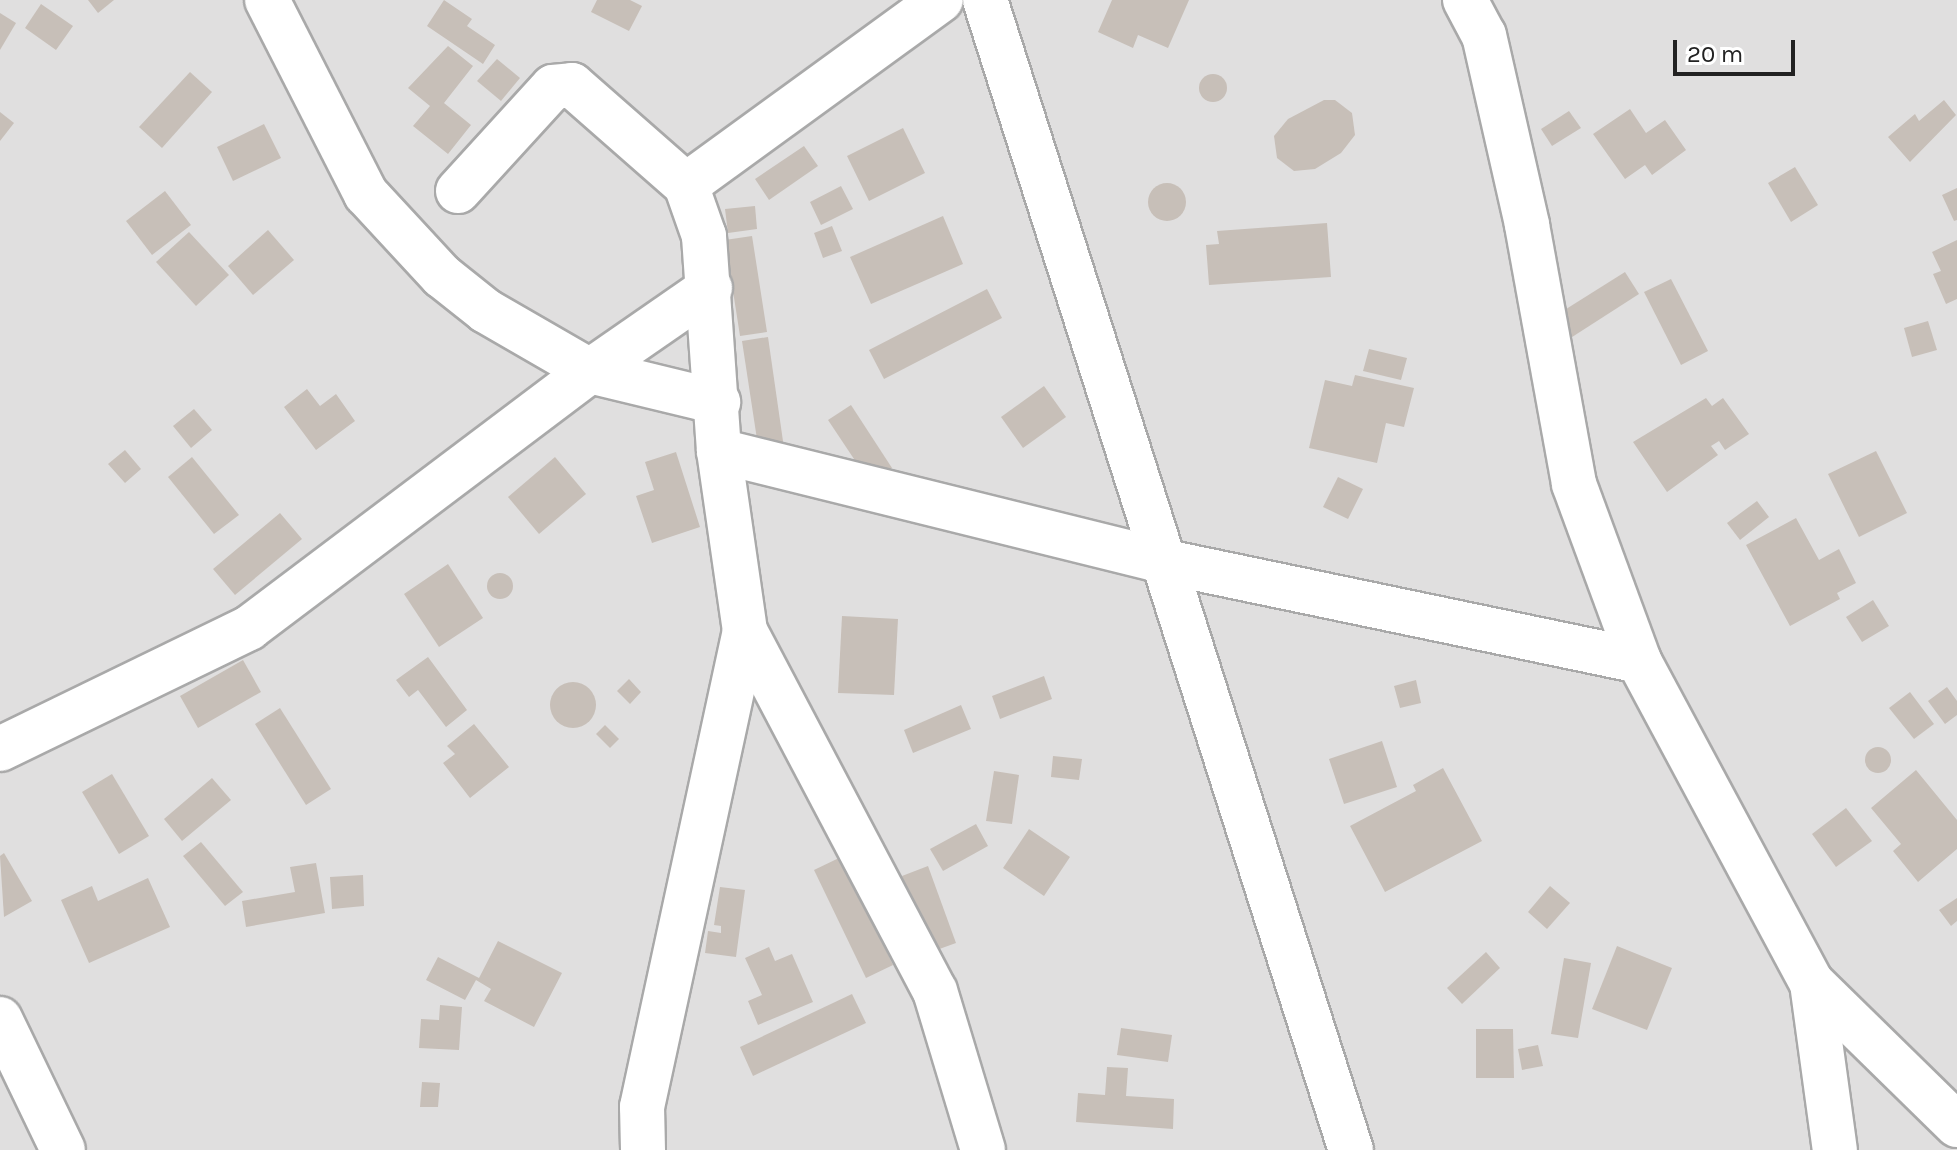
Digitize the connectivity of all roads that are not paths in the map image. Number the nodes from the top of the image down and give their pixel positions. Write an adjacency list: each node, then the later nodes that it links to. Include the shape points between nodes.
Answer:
1 (267, 0): 8 (street, via 366,194 453,285 486,311)
2 (941, 0): 5 (street)
3 (985, 0): 11 (street)
4 (1465, 0): 13 (street, via 1484,35 1527,225 1574,484)
5 (686, 185): 6 (street, via 572,85 553,87); 7 (street, via 704,236)
6 (458, 191)
7 (710, 288): 8 (street); 9 (street)
8 (590, 371): 9 (street); 14 (street, via 249,628)
9 (718, 402): 10 (street)
10 (719, 451): 11 (street); 12 (street)
11 (1166, 562): 13 (street); 21 (street)
12 (745, 631): 19 (street, via 642,1107); 20 (street, via 935,991)
13 (1639, 661): 15 (street)
14 (0, 749)
15 (1812, 983): 17 (street); 22 (street)
16 (0, 1019): 18 (street)
17 (1957, 1125)
18 (63, 1150)
19 (643, 1150)
20 (983, 1150)
21 (1351, 1150)
22 (1835, 1150)

